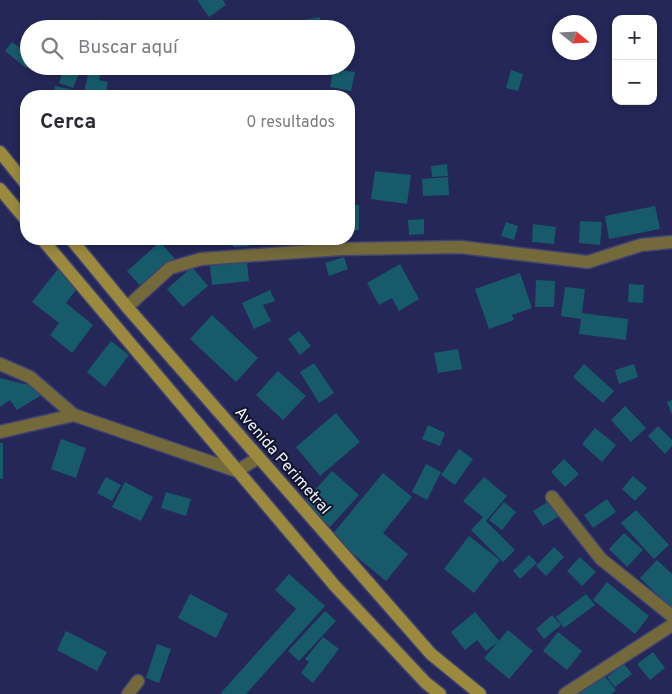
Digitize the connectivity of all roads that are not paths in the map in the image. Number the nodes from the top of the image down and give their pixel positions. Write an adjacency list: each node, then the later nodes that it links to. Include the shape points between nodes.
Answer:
1 (0, 152): 2 (main road)
2 (20, 177)
3 (0, 190): 4 (main road)
4 (20, 213)
5 (672, 242): 8 (street, via 641,245 588,262 460,247 341,249 201,259 170,268)
6 (47, 245): 13 (main road)
7 (75, 245): 8 (main road, Avenida Perimetral)
8 (127, 307): 12 (main road, Avenida Perimetral)
9 (0, 364): 10 (street, via 30,377)
10 (74, 414): 11 (street); 13 (street)
11 (0, 432)
12 (258, 458): 13 (street); 20 (main road, Avenida Perimetral, via 431,654)
13 (237, 471): 19 (main road, via 335,586)
14 (552, 497): 15 (street, via 601,559)
15 (672, 616)
16 (672, 625): 21 (street)
17 (138, 680): 18 (street)
18 (128, 694)
19 (440, 694)
20 (480, 694)
21 (564, 694)

